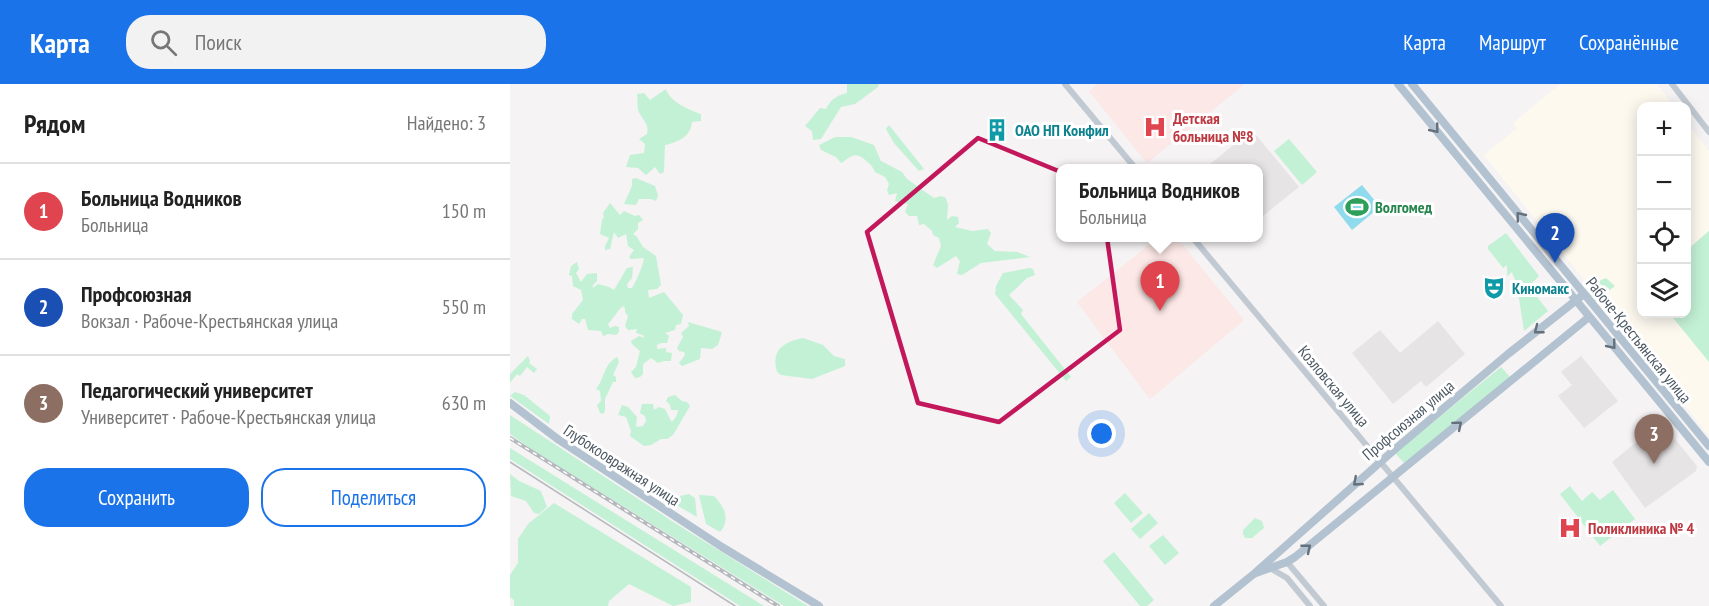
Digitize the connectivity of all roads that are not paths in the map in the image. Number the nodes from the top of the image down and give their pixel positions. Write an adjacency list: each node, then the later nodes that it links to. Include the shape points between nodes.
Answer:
1 (1065, 84): 6 (street)
2 (1398, 84): 9 (main road, Рабоче-Крестьянская улица, one-way to 9)
3 (1412, 84): 8 (main road, Рабоче-Крестьянская улица, one-way to 3)
4 (1672, 84): 5 (street)
5 (1709, 132)
6 (1133, 164)
7 (1197, 242): 13 (street, Козловская улица)
8 (1584, 294): 9 (main road, Профсоюзная улица); 12 (main road, Рабоче-Крестьянская улица)
9 (1576, 301): 10 (main road, Рабоче-Крестьянская улица); 13 (main road, Профсоюзная улица, one-way to 13)
10 (1589, 317): 14 (main road, Рабоче-Крестьянская улица, one-way to 14); 15 (main road, Профсоюзная улица, one-way to 10)
11 (510, 403): 19 (main road, Глубокоовражная улица, via 559,440)
12 (1709, 446)
13 (1381, 461): 15 (street, Козловская улица); 18 (main road, Профсоюзная улица, one-way to 18)
14 (1709, 462)
15 (1394, 477): 16 (main road, Профсоюзная улица, one-way to 15); 23 (street, Козловская улица)
16 (1287, 562): 17 (main road, Профсоюзная улица); 22 (street)
17 (1270, 568): 18 (main road, Профсоюзная улица); 21 (street, via 1287,578)
18 (1255, 573): 20 (main road, Профсоюзная улица)
19 (819, 606)
20 (1214, 606)
21 (1310, 606)
22 (1324, 606)
23 (1502, 606)

